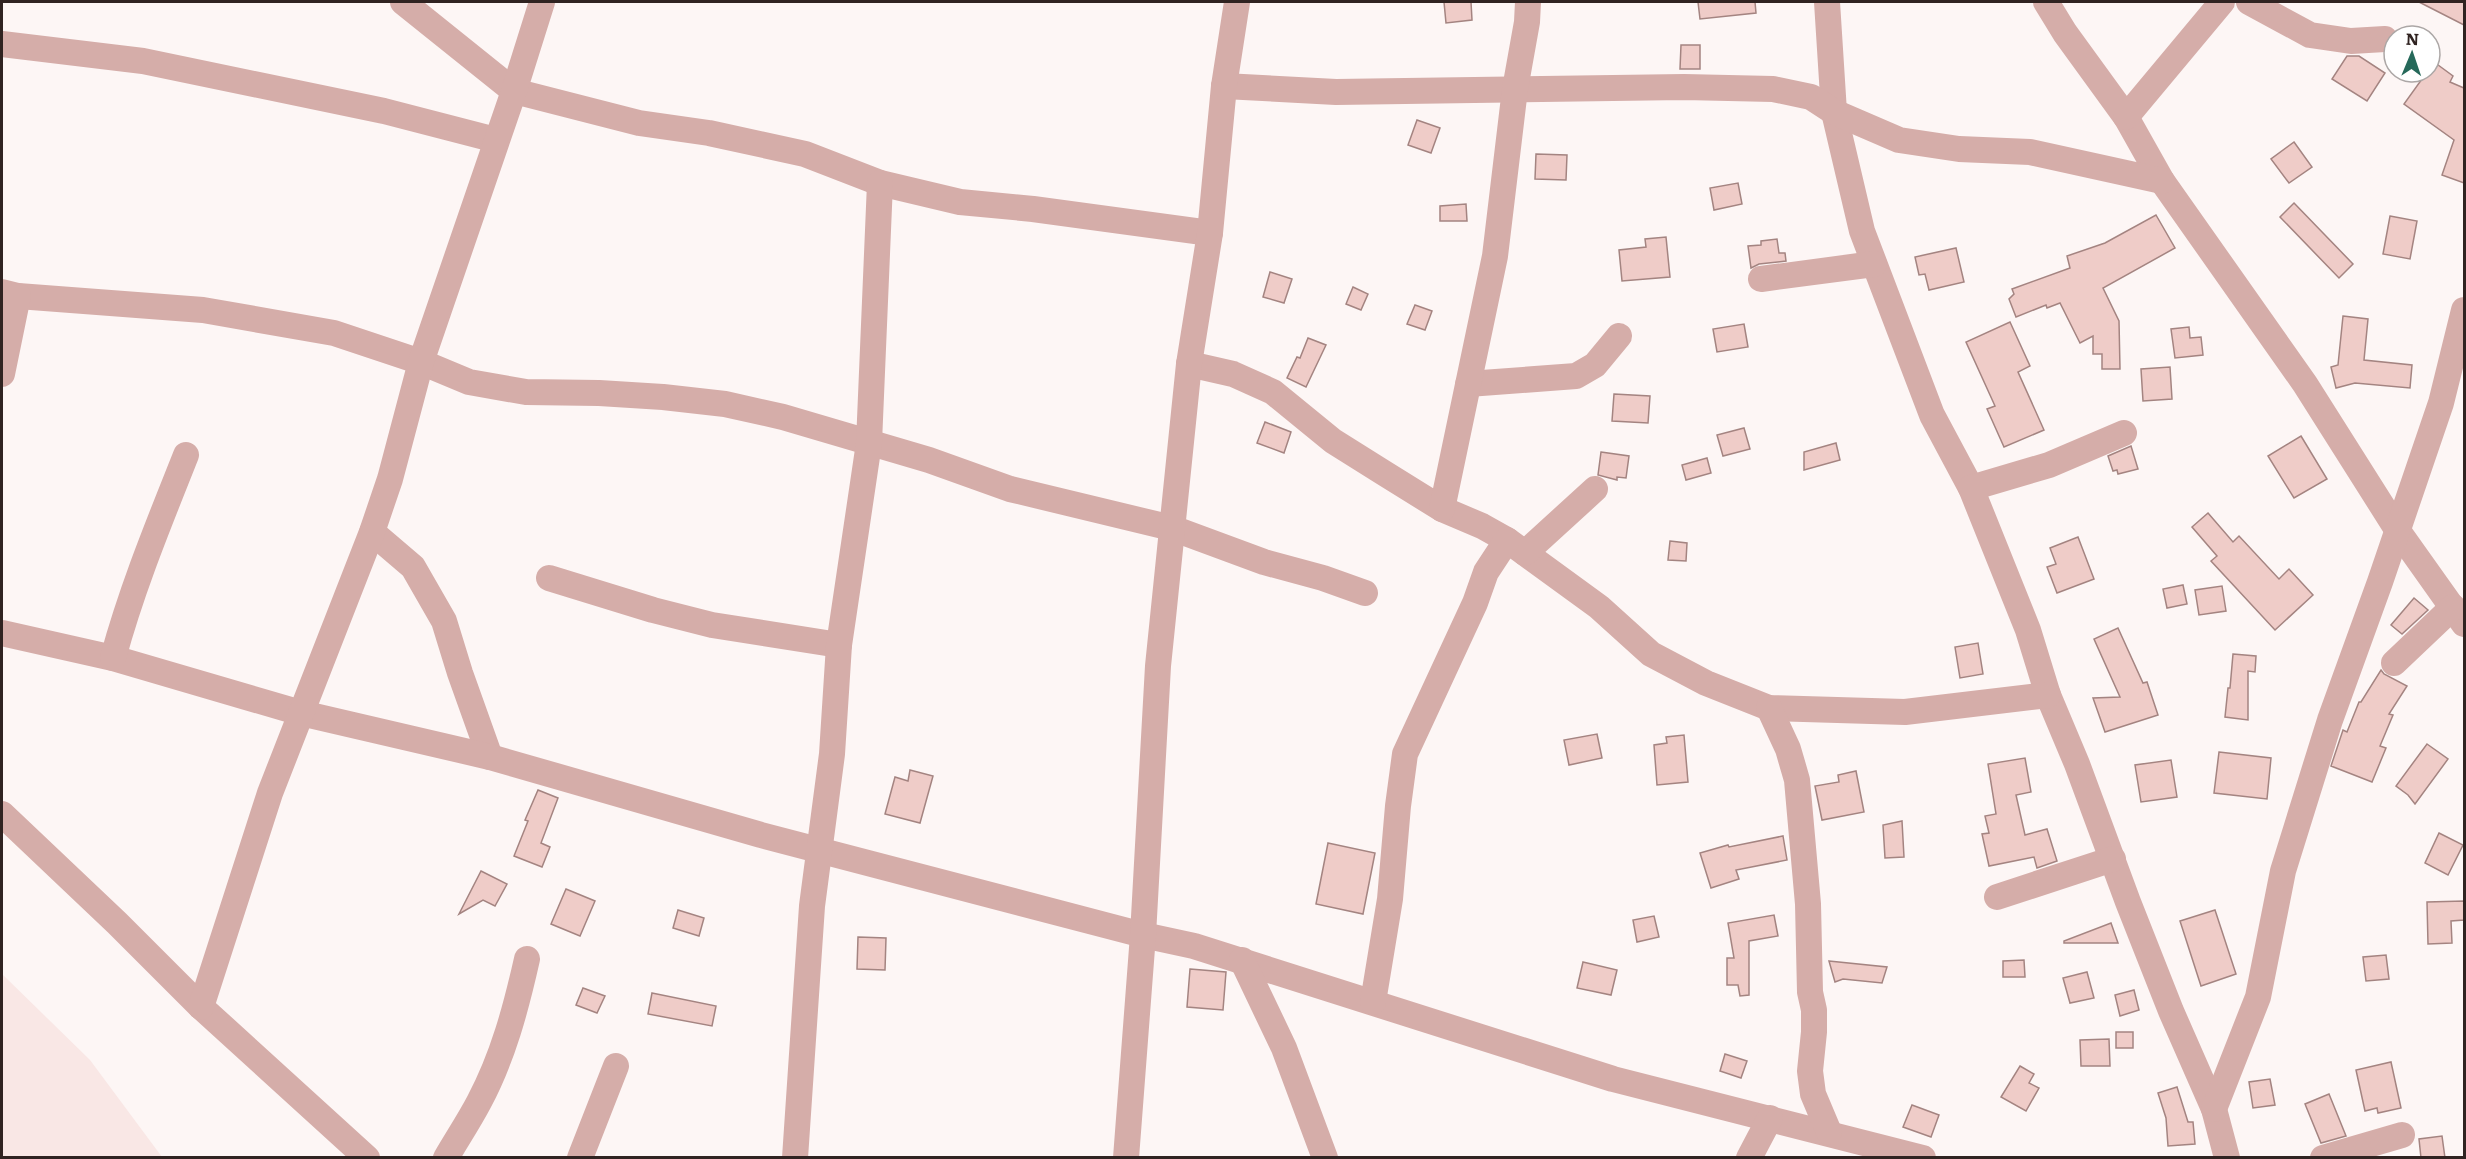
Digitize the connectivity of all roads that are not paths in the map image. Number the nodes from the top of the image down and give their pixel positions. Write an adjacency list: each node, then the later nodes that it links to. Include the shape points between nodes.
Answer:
1 (403, 2): 13 (street)
2 (542, 2): 13 (street)
3 (1237, 2): 11 (street)
4 (1528, 2): 12 (street)
5 (1827, 2): 14 (street)
6 (2046, 2): 15 (street)
7 (2222, 2): 15 (street)
8 (2249, 2): 9 (street, via 2310,35 2351,41)
9 (2382, 39)
10 (2, 44): 16 (street, via 143,61 373,109)
11 (1224, 86): 12 (street, via 1336,92); 19 (street)
12 (1515, 89): 14 (street, via 1773,89 1811,98); 28 (street, via 1495,255)
13 (514, 92): 16 (street); 18 (street, via 639,123 709,133 805,154)
14 (1833, 112): 17 (street, via 1899,140 1959,149 2030,152); 20 (street)
15 (2126, 117): 17 (street)
16 (496, 140): 25 (street)
17 (2162, 181): 36 (street, via 2305,384)
18 (880, 183): 19 (street, via 960,202); 30 (street)
19 (1210, 233): 26 (street)
20 (1874, 264): 21 (street); 32 (street, via 1932,415)
21 (1761, 279)
22 (10, 294): 25 (street, via 203,310 334,333); 27 (street)
23 (2464, 310): 36 (street, via 2440,404)
24 (1619, 336): 28 (street, via 1596,365 1576,376)
25 (421, 362): 30 (street, via 469,382 526,392 600,393 725,404); 37 (street)
26 (1189, 364): 34 (street, via 1233,374 1273,392 1333,441); 35 (street)
27 (2, 374)
28 (1468, 384): 34 (street)
29 (2124, 434): 32 (street, via 2049,465)
30 (869, 444): 35 (street, via 1010,489); 43 (street)
31 (186, 455): 44 (street, via 126,608)
32 (1971, 488): 46 (street, via 2028,630)
33 (1595, 489): 38 (street)
34 (1442, 509): 38 (street, via 1482,526)
35 (1172, 528): 40 (street); 54 (street, via 1158,666)
36 (2398, 531): 41 (street); 60 (street, via 2326,731 2283,871 2258,997)
37 (372, 532): 48 (street); 49 (street, via 413,567 444,621)
38 (1516, 547): 47 (street, via 1599,607 1651,654 1707,683); 57 (street, via 1486,572 1405,754 1390,899)
39 (549, 578): 43 (street, via 712,625)
40 (1365, 593)
41 (2459, 616): 45 (street)
42 (2, 633): 44 (street)
43 (839, 645): 51 (street, via 832,754)
44 (113, 658): 48 (street)
45 (2394, 663)
46 (2048, 694): 47 (street, via 1905,712); 52 (street)
47 (1769, 708): 62 (street, via 1797,780 1814,1010 1810,1071 1813,1094)
48 (301, 713): 49 (street); 58 (street, via 270,793)
49 (490, 757): 51 (street)
50 (2, 814): 58 (street)
51 (819, 849): 54 (street); 67 (street)
52 (2114, 859): 53 (street); 60 (street, via 2171,1011)
53 (1997, 897)
54 (1143, 935): 56 (street); 68 (street)
55 (527, 958): 65 (street, via 496,1066)
56 (1242, 960): 57 (street); 69 (street, via 1284,1048)
57 (1373, 1002): 61 (street, via 1613,1079)
58 (201, 1007): 64 (street)
59 (616, 1066): 66 (street)
60 (2214, 1109): 72 (street)
61 (1770, 1118): 62 (street); 70 (street)
62 (1829, 1132): 71 (street)
63 (2402, 1135): 73 (street)
64 (367, 1158)
65 (446, 1158)
66 (580, 1158)
67 (795, 1158)
68 (1126, 1158)
69 (1325, 1158)
70 (1749, 1158)
71 (1923, 1158)
72 (2227, 1158)
73 (2323, 1158)

